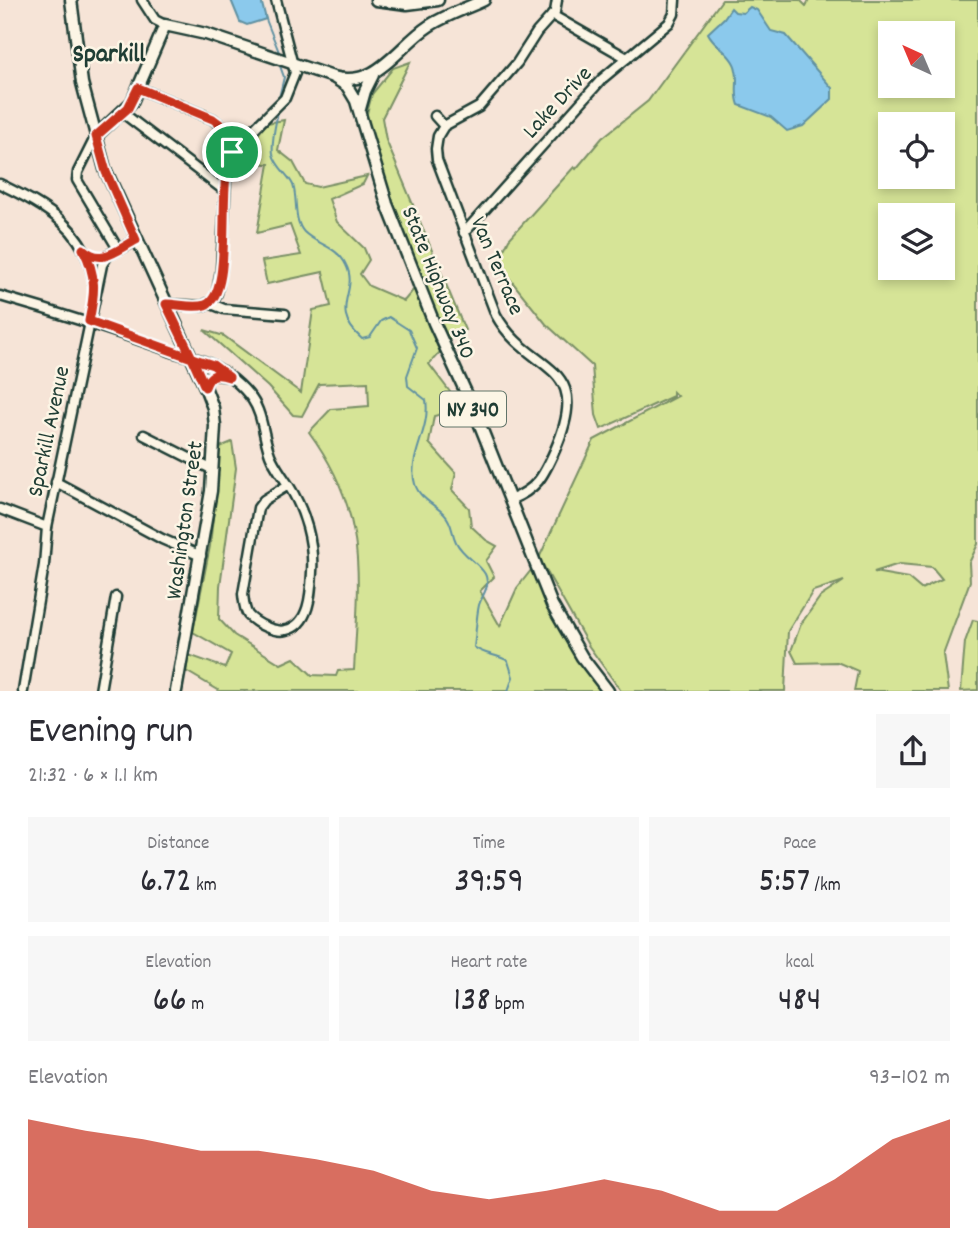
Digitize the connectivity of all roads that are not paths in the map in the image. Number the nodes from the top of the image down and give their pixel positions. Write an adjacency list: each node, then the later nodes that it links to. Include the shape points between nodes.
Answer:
1 (71, 0): 20 (main road, Washington Street, via 82,83)
2 (142, 0): 10 (street)
3 (276, 0): 12 (street)
4 (376, 0): 5 (main road, via 407,4)
5 (438, 0)
6 (484, 0): 13 (main road, via 428,26)
7 (557, 0): 9 (street)
8 (676, 0): 11 (street, Lake Drive, via 669,23)
9 (552, 15): 11 (street); 19 (street, via 479,107)
10 (164, 25): 12 (main road); 15 (main road)
11 (627, 58): 24 (street, Lake Drive, via 580,102)
12 (293, 64): 14 (main road); 21 (street, via 292,86 280,105)
13 (373, 74): 14 (main road, via 356,79); 17 (main road, via 363,94)
14 (333, 77): 17 (main road, State Highway 340 / NY 340, via 350,89)
15 (138, 88): 16 (main road); 21 (street, via 213,119 221,125)
16 (123, 113): 20 (main road); 23 (street)
17 (361, 116): 42 (main road, State Highway 340 / NY 340, via 387,204)
18 (435, 116): 19 (street)
19 (444, 126): 24 (street, Van Terrace, via 438,136 437,160)
20 (96, 136): 25 (main road, Washington Street, via 106,172); 27 (street, via 78,172 79,185)
21 (232, 152): 23 (street, via 226,165)
22 (0, 184): 26 (street, via 55,214)
23 (225, 191): 31 (street, via 220,284)
24 (464, 233): 42 (street, Van Terrace, via 501,325 555,373 567,390 566,415 542,476 527,493)
25 (136, 240): 27 (street); 32 (main road, Washington Street)
26 (83, 249): 28 (street, via 94,257); 29 (street, via 93,273)
27 (117, 249): 28 (street)
28 (105, 257): 29 (street, Sparkill Avenue)
29 (95, 295): 34 (street, Sparkill Avenue)
30 (0, 296): 34 (street)
31 (209, 303): 32 (street); 33 (street, via 224,309)
32 (166, 304): 35 (main road, Washington Street)
33 (285, 314)
34 (89, 321): 35 (street); 40 (street, Sparkill Avenue)
35 (192, 358): 36 (street); 37 (main road, Washington Street)
36 (229, 377): 37 (street, via 213,375); 41 (street, via 255,402 272,460)
37 (205, 387): 39 (main road, Washington Street, via 215,426)
38 (144, 435): 39 (street)
39 (213, 470): 45 (main road, Washington Street)
40 (55, 482): 44 (street, Sparkill Avenue); 45 (street)
41 (288, 485): 41 (street, via 258,508 243,594 248,614 283,631 301,623 306,614 312,572 303,513)
42 (510, 500): 50 (main road, State Highway 340 / NY 340, via 562,624)
43 (0, 509): 44 (street)
44 (47, 527): 47 (street, Sparkill Avenue)
45 (201, 556): 49 (main road, Washington Street)
46 (116, 597): 48 (street)
47 (23, 691)
48 (100, 691)
49 (176, 691)
50 (608, 691)

